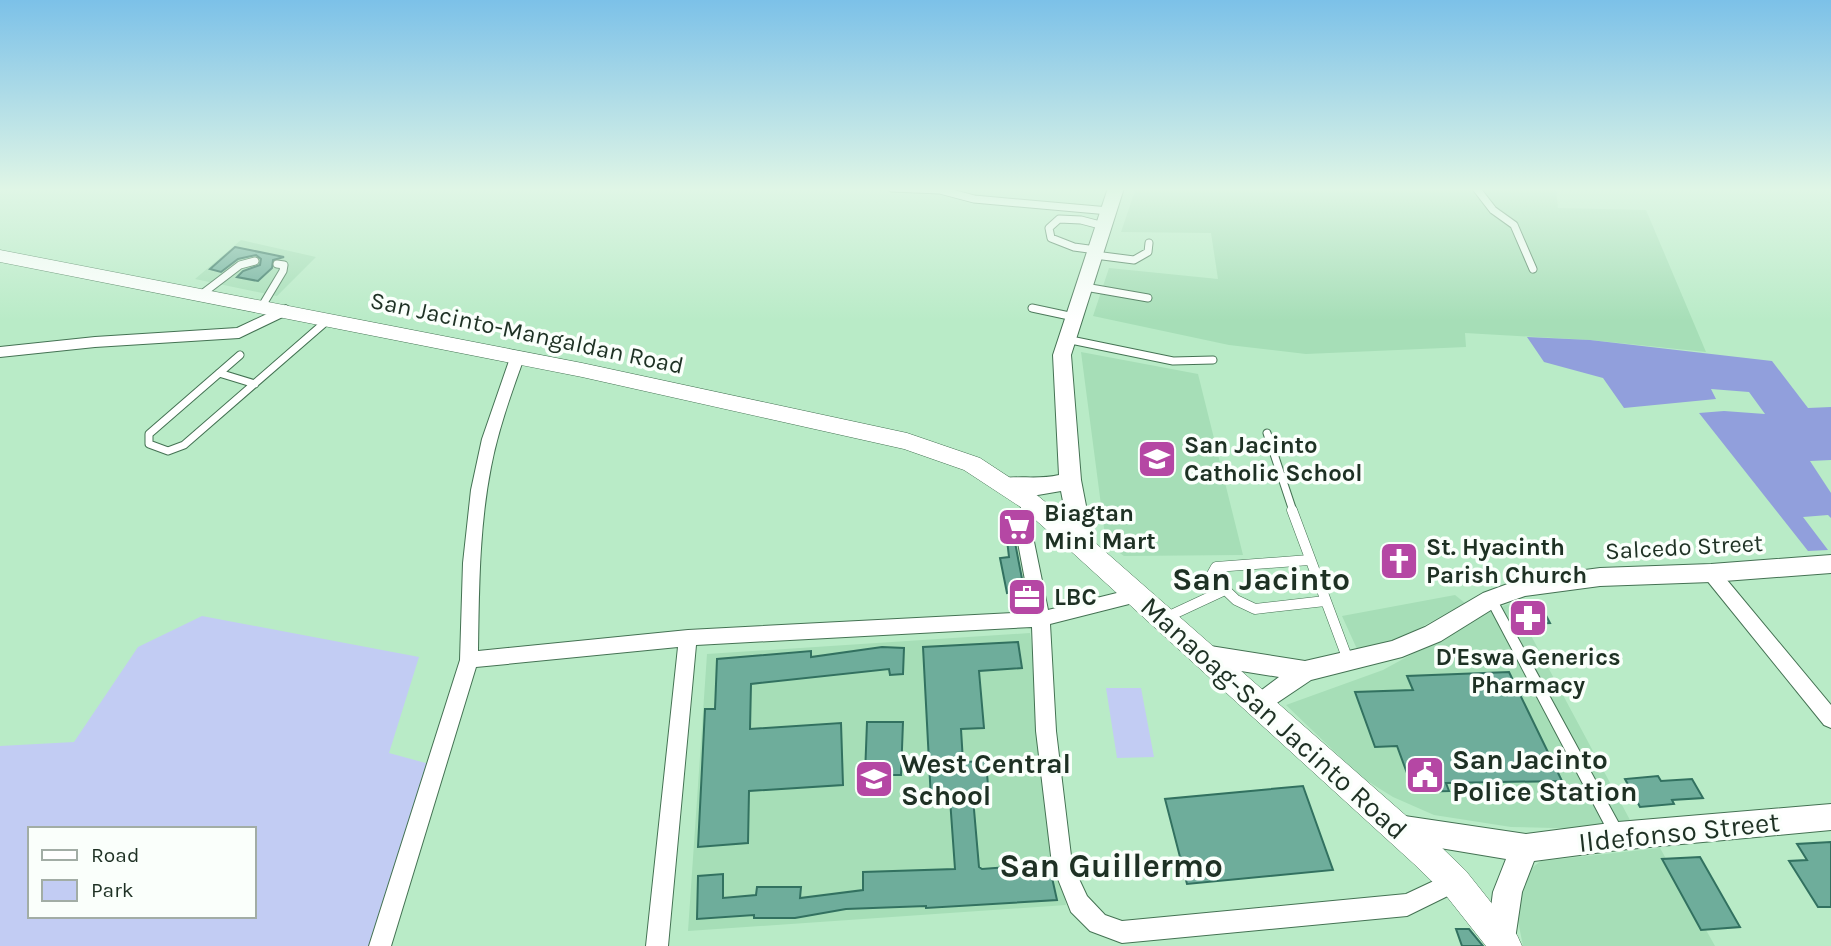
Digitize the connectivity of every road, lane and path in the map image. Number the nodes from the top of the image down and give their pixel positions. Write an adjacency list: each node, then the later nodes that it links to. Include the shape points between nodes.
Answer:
1 (1050, 232): 8 (lane, via 1051,238 1074,247)
2 (1103, 232): 8 (main road)
3 (1517, 232): 9 (lane)
4 (1149, 243): 8 (lane, via 1148,251 1134,260)
5 (0, 256): 10 (main road, San Jacinto-Mangaldan Road)
6 (256, 261): 10 (lane, via 240,265)
7 (277, 264): 12 (lane, via 284,265 283,271)
8 (1091, 268): 11 (lane); 15 (main road)
9 (1533, 269)
10 (202, 294): 12 (main road, San Jacinto-Mangaldan Road)
11 (1148, 298)
12 (262, 306): 14 (main road, San Jacinto-Mangaldan Road)
13 (1032, 308): 15 (lane)
14 (286, 310): 16 (main road, San Jacinto-Mangaldan Road); 18 (street, via 239,333)
15 (1074, 317): 17 (main road)
16 (329, 319): 20 (main road, San Jacinto-Mangaldan Road); 23 (lane)
17 (1066, 339): 21 (lane, via 1173,361); 25 (main road, via 1061,374)
18 (0, 352)
19 (240, 355): 22 (lane)
20 (517, 358): 26 (main road, San Jacinto-Mangaldan Road, via 744,404 972,464); 40 (street, via 483,466 473,529)
21 (1213, 360)
22 (219, 373): 23 (lane); 23 (lane, via 149,434 149,444 168,450 184,445)
23 (255, 384)
24 (1268, 433): 29 (lane)
25 (1070, 480): 26 (main road, via 1046,488); 28 (main road)
26 (1007, 485): 27 (main road, San Jacinto-Mangaldan Road)
27 (1030, 502): 28 (main road, Manaoag-San Jacinto Road); 36 (street, via 1024,532)
28 (1083, 547): 33 (main road, Manaoag-San Jacinto Road)
29 (1309, 560): 32 (lane, via 1216,566 1212,576); 35 (lane)
30 (1831, 564): 31 (street, Salcedo Street)
31 (1711, 573): 34 (street, Salcedo Street, via 1600,577 1524,587); 44 (street)
32 (1225, 590): 35 (lane, via 1234,601 1255,608); 37 (lane)
33 (1137, 595): 36 (street); 37 (main road, Manaoag-San Jacinto Road)
34 (1491, 598): 41 (street, Salcedo Street, via 1433,634 1394,650); 47 (street)
35 (1325, 601): 41 (lane)
36 (1041, 619): 38 (street); 49 (street, via 1046,731 1062,864 1079,904 1098,923 1122,932 1407,905)
37 (1163, 619): 39 (main road, Manaoag-San Jacinto Road)
38 (688, 638): 40 (street); 52 (street)
39 (1204, 655): 42 (street, Salcedo Street); 43 (main road, Manaoag-San Jacinto Road)
40 (469, 660): 51 (street)
41 (1348, 660): 42 (street, Salcedo Street)
42 (1306, 671): 43 (street, Salcedo Street)
43 (1259, 705): 46 (main road, Manaoag-San Jacinto Road)
44 (1831, 719)
45 (1831, 817): 47 (main road, Ildefonso Street)
46 (1396, 827): 48 (main road, Ildefonso Street); 49 (main road, Manaoag-San Jacinto Road)
47 (1618, 836): 48 (main road, Ildefonso Street)
48 (1526, 848): 50 (main road, via 1512,871 1504,900)
49 (1455, 882): 50 (main road, Manaoag-San Jacinto Road)
50 (1504, 943)
51 (380, 946)
52 (657, 946)

